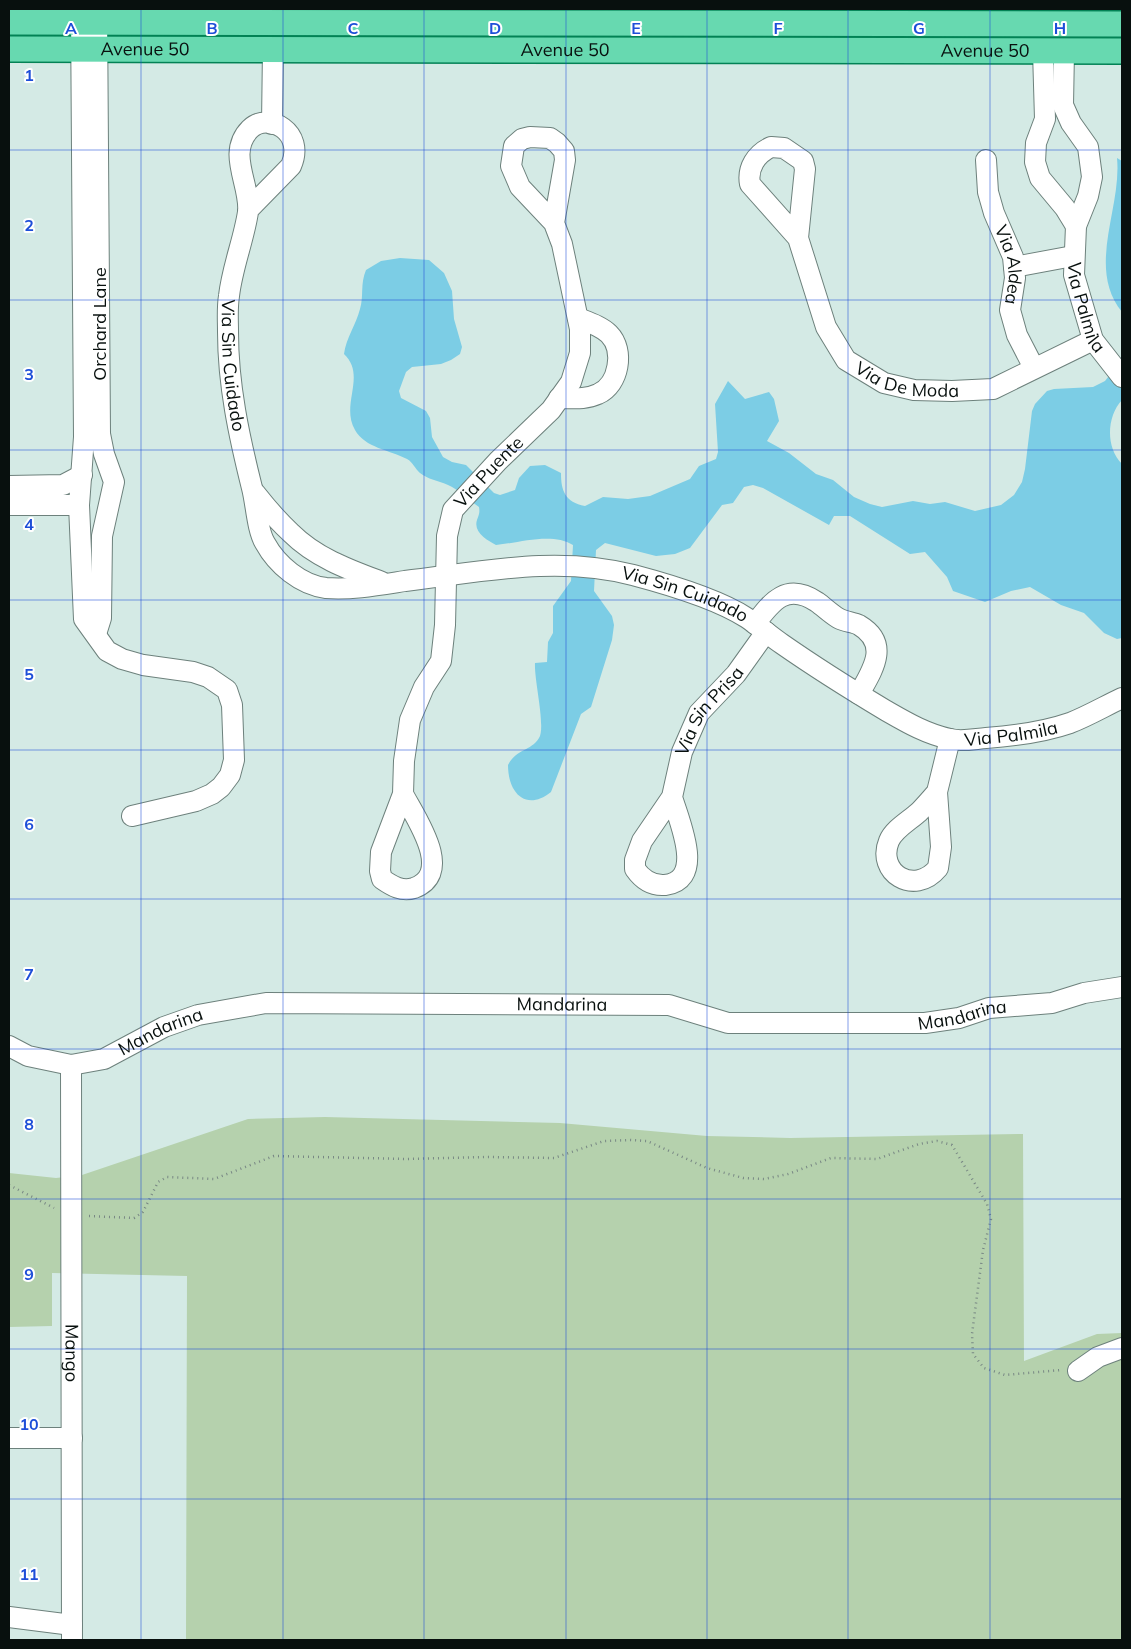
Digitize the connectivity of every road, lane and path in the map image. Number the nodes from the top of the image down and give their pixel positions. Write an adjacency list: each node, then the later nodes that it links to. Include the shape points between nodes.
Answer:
1 (90, 16): 2 (main road, Avenue 50); 5 (main road, Avenue 50); 8 (street, Orchard Lane)
2 (611, 16): 3 (main road, Avenue 50); 10 (main road, via 610,32 593,41 494,41)
3 (919, 16): 4 (main road, Avenue 50)
4 (1054, 16): 6 (main road, Avenue 50); 11 (main road)
5 (9, 22)
6 (1122, 24)
7 (9, 49): 8 (main road, Avenue 50)
8 (90, 49): 9 (main road, Avenue 50); 28 (street, Orchard Lane); 31 (street, Orchard Lane, via 100,434 114,482)
9 (273, 49): 10 (main road, Avenue 50); 13 (street)
10 (408, 50): 11 (main road, Avenue 50)
11 (1054, 51): 12 (main road, Avenue 50); 14 (street); 15 (street, Via Palmila, via 1063,105)
12 (1122, 51)
13 (272, 124): 17 (street, Via Sin Cuidado, via 264,122 253,126 241,146 240,162); 17 (street, via 291,136 296,148 295,156 291,166)
14 (1042, 130): 15 (street, via 1068,134); 19 (street, via 1035,153 1037,170)
15 (1076, 130): 19 (street, Via Palmila, via 1088,147 1092,177)
16 (986, 160): 22 (street, Via Aldea, via 988,192 994,214 1014,257)
17 (248, 210): 30 (street, Via Sin Cuidado, via 228,298 228,371)
18 (554, 223): 23 (street, Via Puente, via 562,244)
19 (1076, 226): 21 (street, Via Palmila)
20 (798, 238): 25 (street, Via De Moda, via 826,327 846,360 884,383 914,390 993,389)
21 (1074, 256): 22 (street); 24 (street, Via Palmila, via 1074,275)
22 (1014, 266): 25 (street, Via Aldea, via 1010,310 1017,335)
23 (578, 318): 27 (street, Via Puente, via 580,353 571,382); 27 (street, via 608,333 615,342 617,369 610,384 600,394 584,399)
24 (1093, 340): 25 (street, Via De Moda); 26 (street, Via Palmila)
25 (1034, 368)
26 (1116, 370)
27 (560, 398): 36 (street, Via Puente, via 453,510 447,536)
28 (82, 475): 29 (street, via 63,485); 32 (street, Orchard Lane)
29 (9, 486)
30 (253, 492): 34 (street, Via Sin Cuidado); 35 (street, Via Sin Cuidado, via 262,539)
31 (110, 502): 32 (street); 39 (street, Orchard Lane, via 102,536 100,618)
32 (79, 503): 33 (street); 39 (street, Orchard Lane, via 84,619)
33 (9, 505)
34 (303, 543): 35 (street); 37 (street, Via Sin Cuidado, via 344,568)
35 (283, 566): 37 (street, Via Sin Cuidado, via 293,575 323,588)
36 (448, 576): 37 (street, Via Sin Cuidado); 38 (street, Via Sin Cuidado, via 504,568 569,565 601,568 693,594 745,616); 44 (street, Via Puente, via 440,661 424,686 410,720)
37 (387, 584)
38 (761, 628): 40 (street, Via Sin Cuidado); 40 (street, Via Sin Prisa, via 774,601 790,593 800,593 841,619 863,628 874,639 877,659); 45 (street, Via Sin Prisa, via 736,674 699,713 682,752)
39 (96, 634): 46 (street, Orchard Lane, via 107,651 122,659 208,677 227,690 232,705 234,760 230,776 221,787 196,801)
40 (859, 694): 42 (street, Via Sin Cuidado, via 918,729)
41 (1122, 698): 42 (street, Via Palmila, via 1070,723 1012,736)
42 (950, 739): 43 (street, Via Palmila)
43 (937, 792)
44 (403, 794)
45 (672, 797)
46 (132, 816)
47 (1122, 987): 49 (street, Mandarina, via 1084,993 1052,1003 990,1008 959,1018 925,1023 728,1023 669,1006 266,1003 198,1015 164,1027 104,1059)
48 (9, 1046): 49 (street, Mandarina, via 28,1056)
49 (71, 1066): 51 (street, Mango)
50 (9, 1186): 51 (path, via 50,1207)
51 (71, 1213): 53 (path, via 134,1218 143,1212 158,1182 167,1177 214,1179 274,1156 554,1158 604,1141 630,1140 647,1141 742,1178 764,1178 788,1174 831,1158 876,1158 936,1141 952,1146 957,1153 987,1204 991,1219 983,1250 972,1334 973,1354 984,1368 1005,1375); 55 (street, Mango)
52 (1122, 1348): 53 (street, via 1098,1357)
53 (1078, 1371)
54 (9, 1438): 55 (street)
55 (72, 1438): 57 (street, Mango)
56 (9, 1617): 57 (street)
57 (72, 1633)

